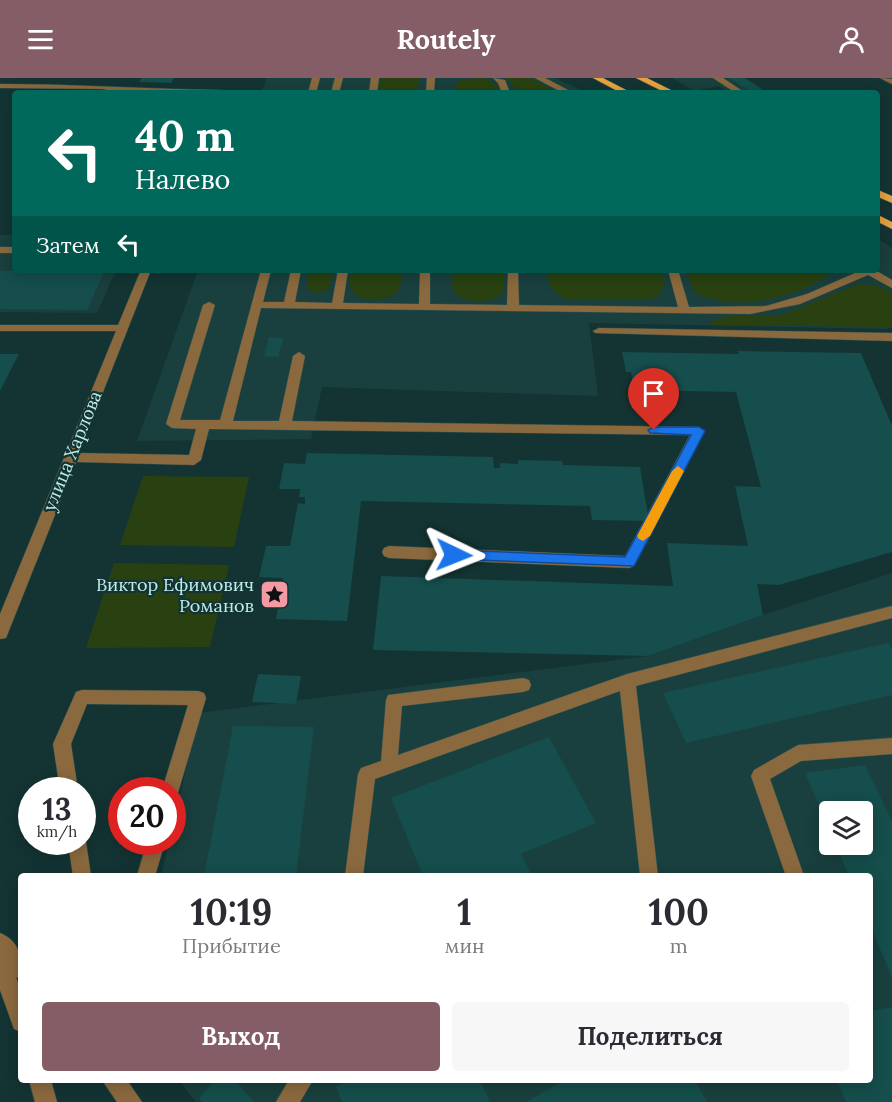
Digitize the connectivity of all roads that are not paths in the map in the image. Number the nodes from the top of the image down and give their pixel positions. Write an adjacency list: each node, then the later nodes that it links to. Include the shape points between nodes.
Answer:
1 (108, 78): 8 (street)
2 (539, 78): 11 (street)
3 (597, 78): 12 (main road)
4 (640, 78): 13 (main road)
5 (717, 78): 14 (street)
6 (884, 78): 7 (street)
7 (892, 82)
8 (102, 87): 9 (street); 10 (street)
9 (2, 88)
10 (122, 90)
11 (564, 90)
12 (622, 90)
13 (666, 90)
14 (737, 90)
15 (145, 273): 33 (street, улица Харлова)
16 (265, 273): 26 (street)
17 (295, 273): 27 (street)
18 (342, 273): 28 (street)
19 (425, 273): 29 (street)
20 (513, 273): 30 (street)
21 (674, 273): 31 (street)
22 (863, 273): 31 (street, via 775,309)
23 (871, 273): 24 (street)
24 (892, 285)
25 (209, 305): 37 (street, via 172,424)
26 (257, 305): 27 (street); 38 (street)
27 (289, 305): 28 (street)
28 (337, 306): 29 (street)
29 (424, 307): 30 (street)
30 (513, 309): 31 (street)
31 (684, 309)
32 (0, 328): 33 (street)
33 (122, 328): 40 (street, улица Харлова)
34 (599, 331): 35 (street)
35 (892, 337)
36 (299, 356): 39 (street)
37 (203, 424): 38 (street); 40 (street, via 194,460)
38 (225, 425): 39 (street)
39 (285, 425): 41 (street, via 699,431 629,562)
40 (70, 457): 43 (street, улица Харлова)
41 (389, 552)
42 (892, 612): 44 (street)
43 (0, 633)
44 (627, 681): 47 (street); 55 (street)
45 (523, 685): 47 (street, via 394,700)
46 (892, 746): 56 (street, via 798,753 760,776)
47 (389, 766): 54 (street, via 367,774)
48 (67, 777): 49 (street, via 62,744 82,697 198,698)
49 (175, 777)
50 (78, 855): 52 (street)
51 (152, 855): 53 (street)
52 (81, 873)
53 (147, 873)
54 (354, 873)
55 (649, 873)
56 (794, 873)
57 (0, 944): 59 (street)
58 (0, 959): 60 (street)
59 (18, 965)
60 (18, 1013)
61 (41, 1083): 64 (street)
62 (115, 1083): 65 (street)
63 (300, 1083): 66 (street)
64 (46, 1102)
65 (130, 1102)
66 (287, 1102)

